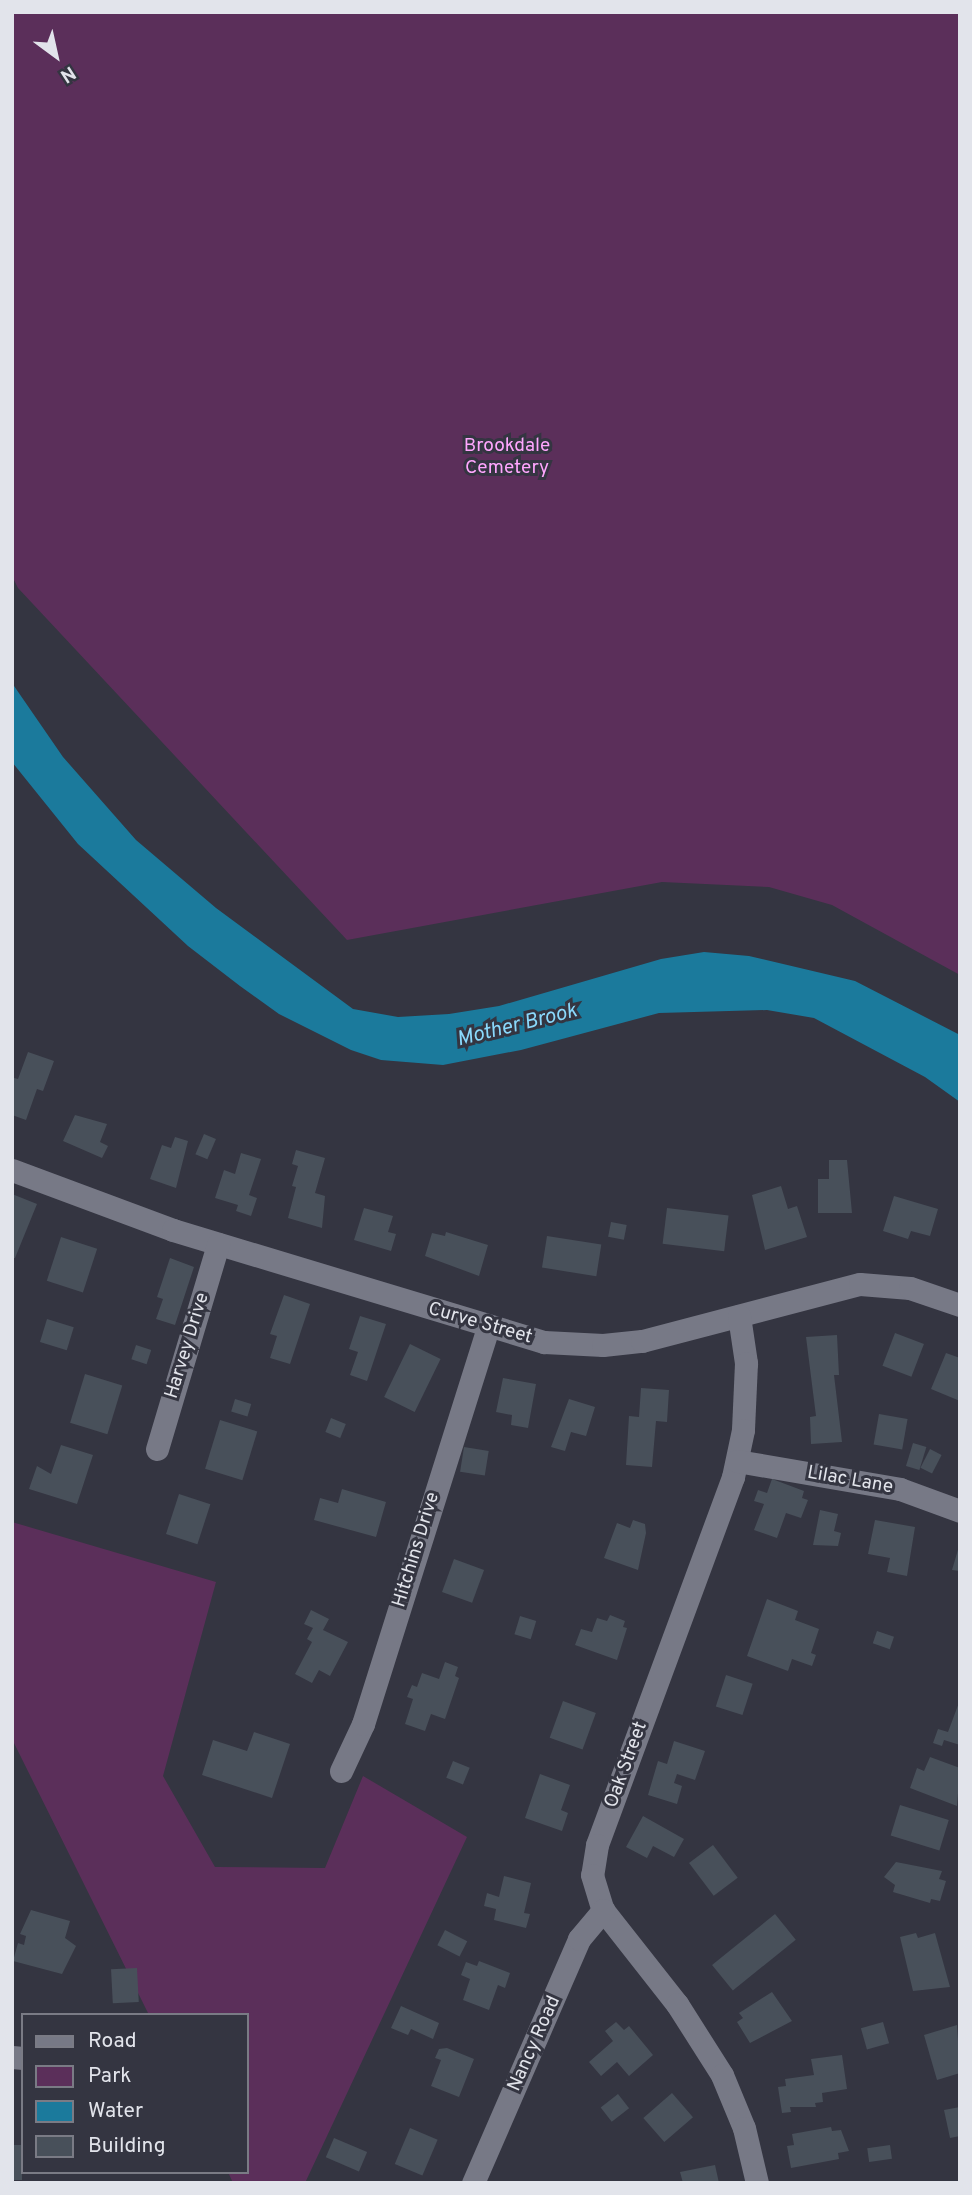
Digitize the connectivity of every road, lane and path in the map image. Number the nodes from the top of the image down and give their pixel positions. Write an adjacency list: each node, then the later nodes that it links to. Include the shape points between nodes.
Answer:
1 (12, 1170): 2 (street, Curve Street)
2 (218, 1244): 5 (street, Curve Street); 6 (street, Harvey Drive)
3 (960, 1305): 4 (street, Curve Street, via 910,1288 875,1283)
4 (739, 1316): 5 (street, Curve Street, via 642,1341 603,1345 544,1342); 7 (street, Oak Street, via 746,1363)
5 (488, 1327): 9 (street, Hitchins Drive, via 363,1724)
6 (157, 1449)
7 (737, 1461): 8 (street, Lilac Lane, via 900,1489); 10 (street, Oak Street, via 597,1845 593,1888)
8 (960, 1511)
9 (341, 1771)
10 (603, 1910): 11 (street, Nancy Road, via 579,1939); 12 (street, Oak Street, via 683,2012 722,2075 744,2127)
11 (473, 2183)
12 (757, 2183)

